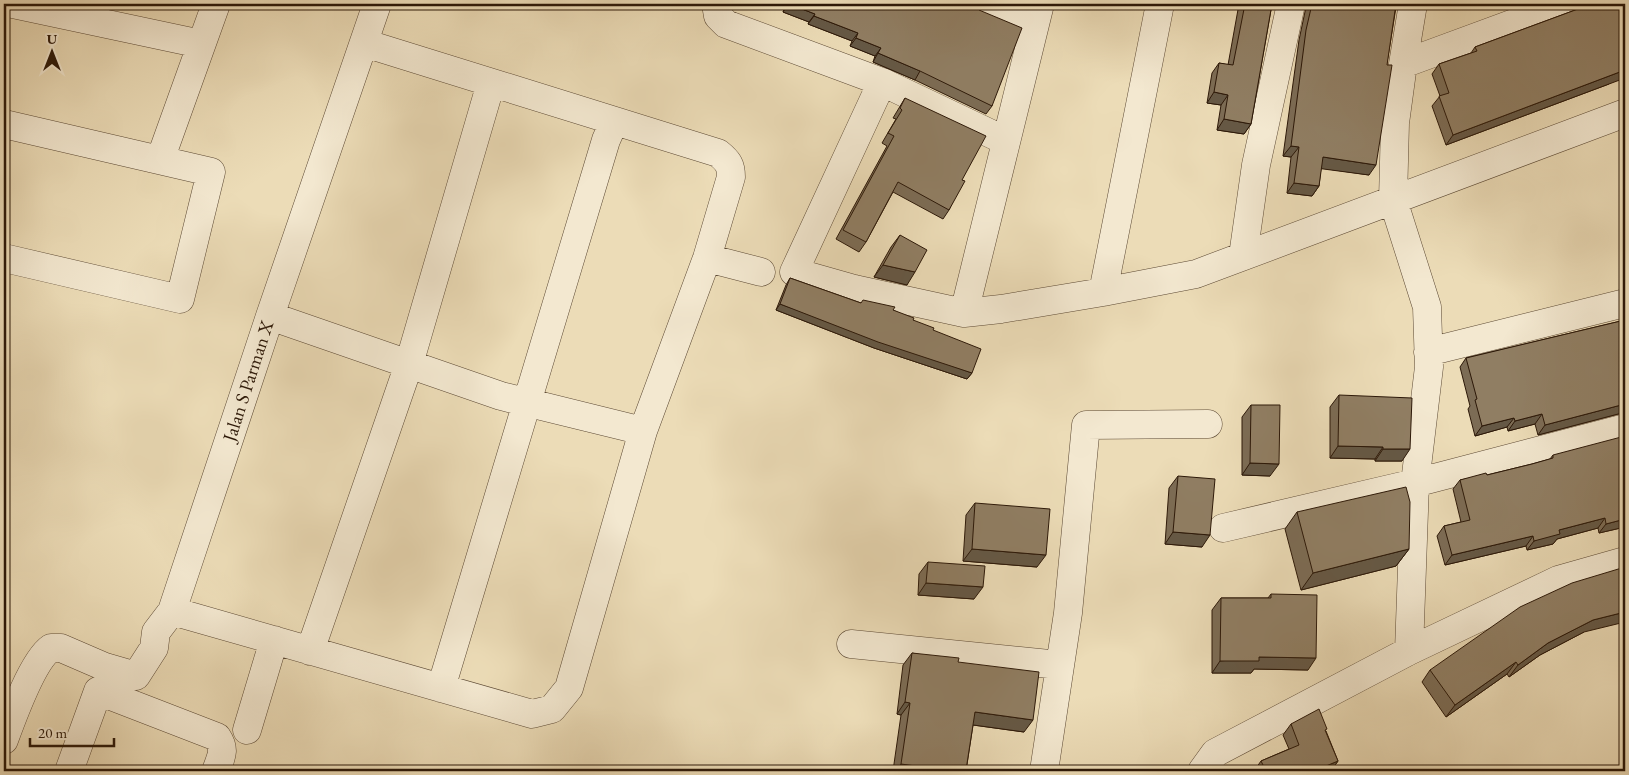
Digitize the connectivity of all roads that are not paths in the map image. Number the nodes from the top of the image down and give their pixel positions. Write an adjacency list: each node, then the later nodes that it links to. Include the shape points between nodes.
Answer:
1 (13, 4): 12 (street)
2 (216, 4): 12 (street)
3 (377, 4): 11 (street, Jalan S Parman X)
4 (716, 4): 14 (street, via 718,16 726,24)
5 (980, 4): 10 (street)
6 (1160, 4): 26 (street)
7 (1291, 4): 22 (street, via 1256,165)
8 (1413, 4): 13 (street)
9 (1566, 4): 13 (street)
10 (1036, 15): 19 (street)
11 (364, 43): 15 (street); 29 (street, Jalan S Parman X)
12 (201, 44): 20 (street)
13 (1403, 64): 21 (street, via 1395,123)
14 (882, 82): 19 (street); 28 (street, via 794,272)
15 (492, 83): 17 (street); 31 (street)
16 (1625, 113): 21 (street)
17 (614, 122): 24 (street, via 718,154 728,161 731,177); 32 (street)
18 (4, 124): 20 (street)
19 (1006, 141): 28 (street)
20 (160, 160): 23 (street, via 211,172 180,299)
21 (1393, 200): 22 (street); 30 (street, via 1427,307)
22 (1243, 256): 26 (street, via 1196,274)
23 (4, 258)
24 (707, 258): 25 (street); 35 (street)
25 (761, 272)
26 (1103, 292): 28 (street)
27 (1625, 303): 30 (street)
28 (964, 313)
29 (270, 316): 31 (street); 39 (street, Jalan S Parman X)
30 (1428, 352): 36 (street)
31 (409, 364): 32 (street); 42 (street)
32 (527, 403): 35 (street); 45 (street)
33 (1208, 424): 44 (street, via 1086,425 1068,613)
34 (1625, 428): 36 (street)
35 (643, 431): 45 (street, via 568,688 552,709 532,714)
36 (1415, 483): 37 (street); 43 (street)
37 (1224, 528)
38 (1625, 561): 43 (street, via 1558,580)
39 (172, 611): 40 (street); 47 (street, Jalan S Parman X, via 156,632 154,648 136,676 61,648 51,648 41,658)
40 (274, 640): 42 (street); 46 (street)
41 (851, 644): 44 (street)
42 (310, 650): 45 (street)
43 (1409, 651): 51 (street, via 1215,753)
44 (1059, 665): 50 (street)
45 (441, 688)
46 (247, 730)
47 (4, 740)
48 (69, 771): 49 (street, via 98,691 217,737 223,745)
49 (216, 771)
50 (1044, 771)
51 (1202, 771)

